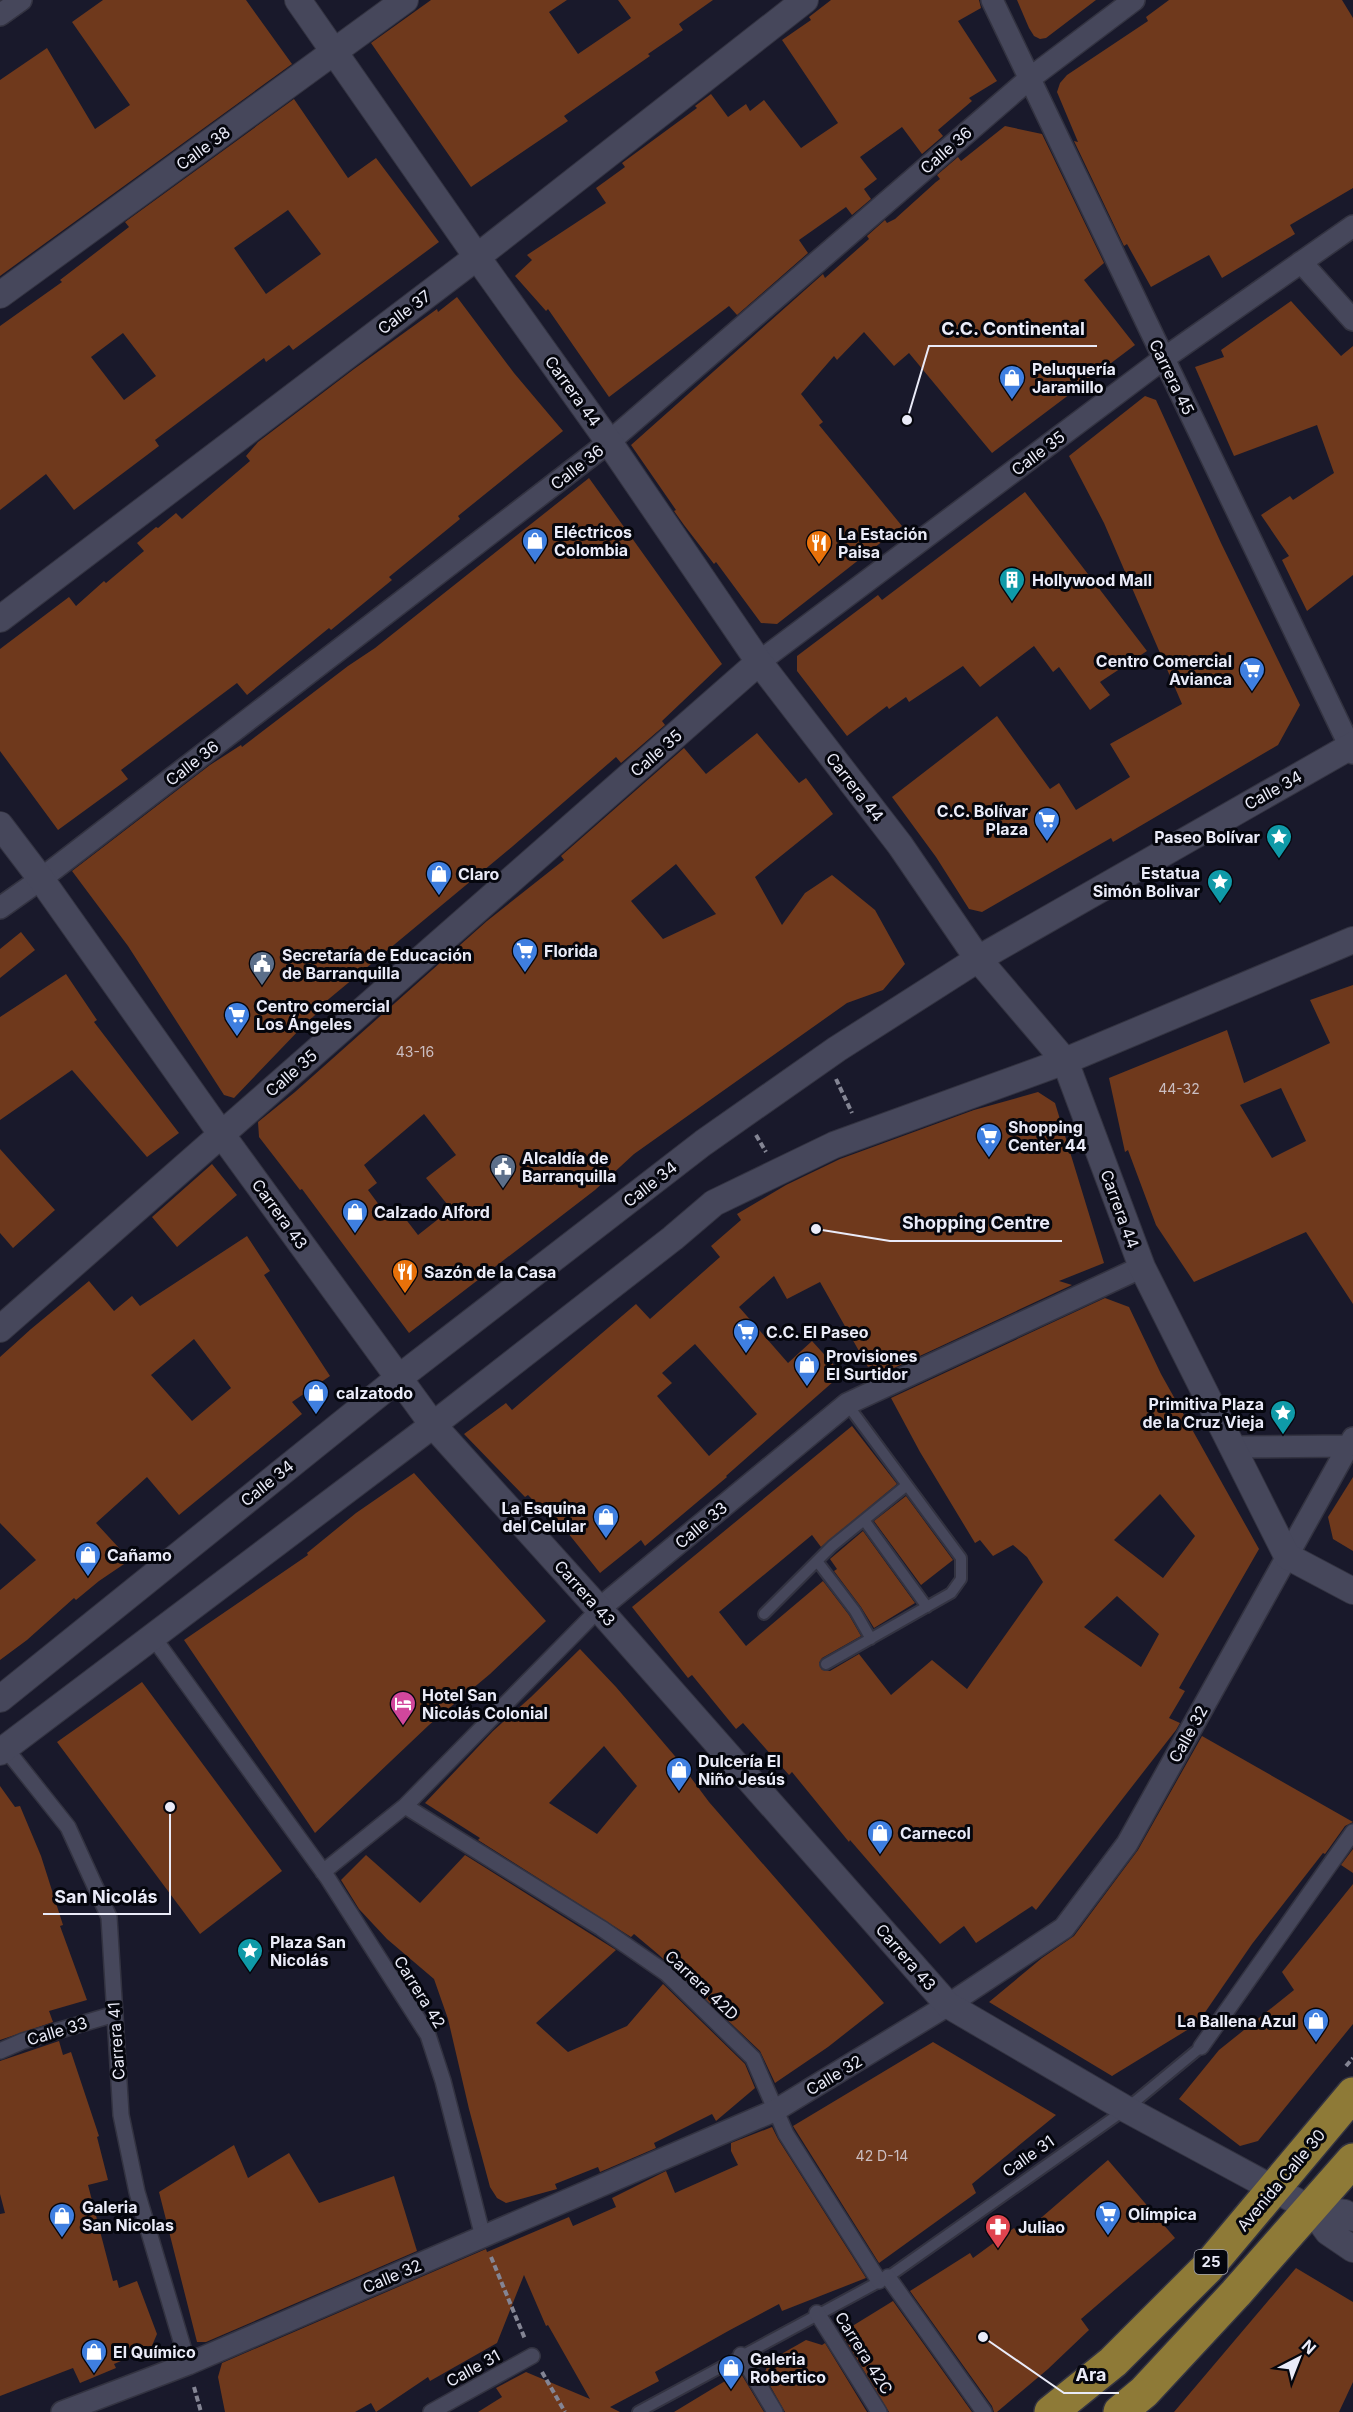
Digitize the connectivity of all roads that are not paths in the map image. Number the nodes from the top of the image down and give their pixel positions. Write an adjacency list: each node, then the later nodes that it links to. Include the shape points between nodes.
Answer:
1 (21, 0): 7 (street)
2 (298, 0): 8 (street, Carrera 44)
3 (405, 0): 8 (street, Calle 38)
4 (805, 0): 11 (street, Calle 37)
5 (992, 0): 9 (street, Carrera 45)
6 (1134, 0): 9 (street, Calle 36)
7 (0, 15)
8 (335, 52): 11 (street, Carrera 44); 13 (street, Calle 38)
9 (1029, 79): 15 (street, Carrera 45); 16 (street, Calle 36)
10 (1353, 226): 12 (street, Calle 35)
11 (477, 257): 16 (street, Carrera 44); 17 (street, Calle 37)
12 (1302, 262): 14 (street); 15 (street, Calle 35)
13 (0, 295)
14 (1353, 320)
15 (1164, 359): 18 (street, Calle 35); 19 (street, Carrera 45)
16 (609, 442): 18 (street, Carrera 44); 21 (street, Calle 36)
17 (0, 619)
18 (759, 662): 24 (street, Carrera 44, via 900,844); 26 (street, Calle 35)
19 (1352, 748): 24 (street, Calle 34)
20 (0, 825): 21 (street, Carrera 43)
21 (41, 879): 22 (street, Calle 36); 26 (street, Carrera 43)
22 (0, 908)
23 (1353, 940): 25 (street)
24 (978, 959): 25 (street, Carrera 44); 29 (street, Calle 34, via 826,1056 688,1154)
25 (1065, 1061): 27 (street, Carrera 44); 31 (street, via 834,1145 714,1203)
26 (222, 1135): 28 (street, Calle 35); 29 (street, Carrera 43)
27 (1142, 1267): 30 (street, Calle 33); 33 (street, Carrera 44)
28 (0, 1329)
29 (400, 1377): 31 (street, Carrera 43); 45 (street, Calle 34)
30 (847, 1404): 34 (lane); 40 (street, Calle 33)
31 (433, 1425): 40 (street, Carrera 43); 42 (street)
32 (1351, 1444): 33 (street); 36 (street, Calle 32)
33 (1232, 1447): 36 (street, Carrera 44)
34 (907, 1485): 35 (lane); 39 (lane, via 961,1558 961,1579 951,1593)
35 (864, 1520): 37 (lane); 39 (lane)
36 (1287, 1556): 38 (street); 50 (street, Calle 32, via 1127,1844 1065,1928)
37 (817, 1561): 41 (lane); 43 (lane)
38 (1353, 1591)
39 (927, 1607): 43 (lane)
40 (600, 1609): 47 (street, Calle 33); 50 (street, Carrera 43)
41 (764, 1614)
42 (153, 1637): 46 (street); 49 (street, Carrera 42)
43 (871, 1639): 44 (lane)
44 (826, 1664)
45 (0, 1699)
46 (2, 1747): 51 (street, Carrera 41, via 68,1827 109,1917)
47 (405, 1806): 49 (street, Calle 33); 56 (street, Carrera 42D, via 666,1973 753,2058)
48 (1353, 1832): 52 (street, Calle 31)
49 (323, 1872): 61 (street, Carrera 42, via 428,2035)
50 (948, 2005): 55 (street, Carrera 43); 56 (street, Calle 32)
51 (114, 2014): 53 (street, Calle 33); 67 (street, Carrera 41, via 121,2115 136,2192)
52 (1201, 2047): 55 (lane, Calle 31)
53 (0, 2051)
54 (1353, 2094): 58 (highway, Avenida Calle 30 / 25)
55 (1126, 2109): 58 (street, Carrera 43); 63 (lane, Calle 31)
56 (776, 2110): 61 (street, Calle 32); 63 (street, Carrera 42D, via 786,2134)
57 (1353, 2160): 59 (highway, 25)
58 (1274, 2189): 59 (street, Carrera 43); 74 (highway, Avenida Calle 30 / 25, via 1208,2267 1121,2354)
59 (1311, 2209): 60 (street, Carrera 43); 62 (street, Carrera 43, via 1328,2232); 75 (highway, 25, via 1144,2392)
60 (1353, 2217)
61 (483, 2237): 67 (street, Calle 32)
62 (1353, 2249)
63 (884, 2279): 64 (lane, Calle 31); 73 (street, Carrera 42D)
64 (818, 2313): 65 (lane, Calle 31); 72 (street, Carrera 42C)
65 (741, 2355): 70 (lane, Calle 31); 71 (street)
66 (532, 2356): 69 (street, Calle 31)
67 (188, 2364): 68 (street, Calle 32)
68 (62, 2412)
69 (430, 2412)
70 (638, 2412)
71 (775, 2412)
72 (879, 2412)
73 (984, 2412)
74 (1051, 2412)
75 (1120, 2412)

